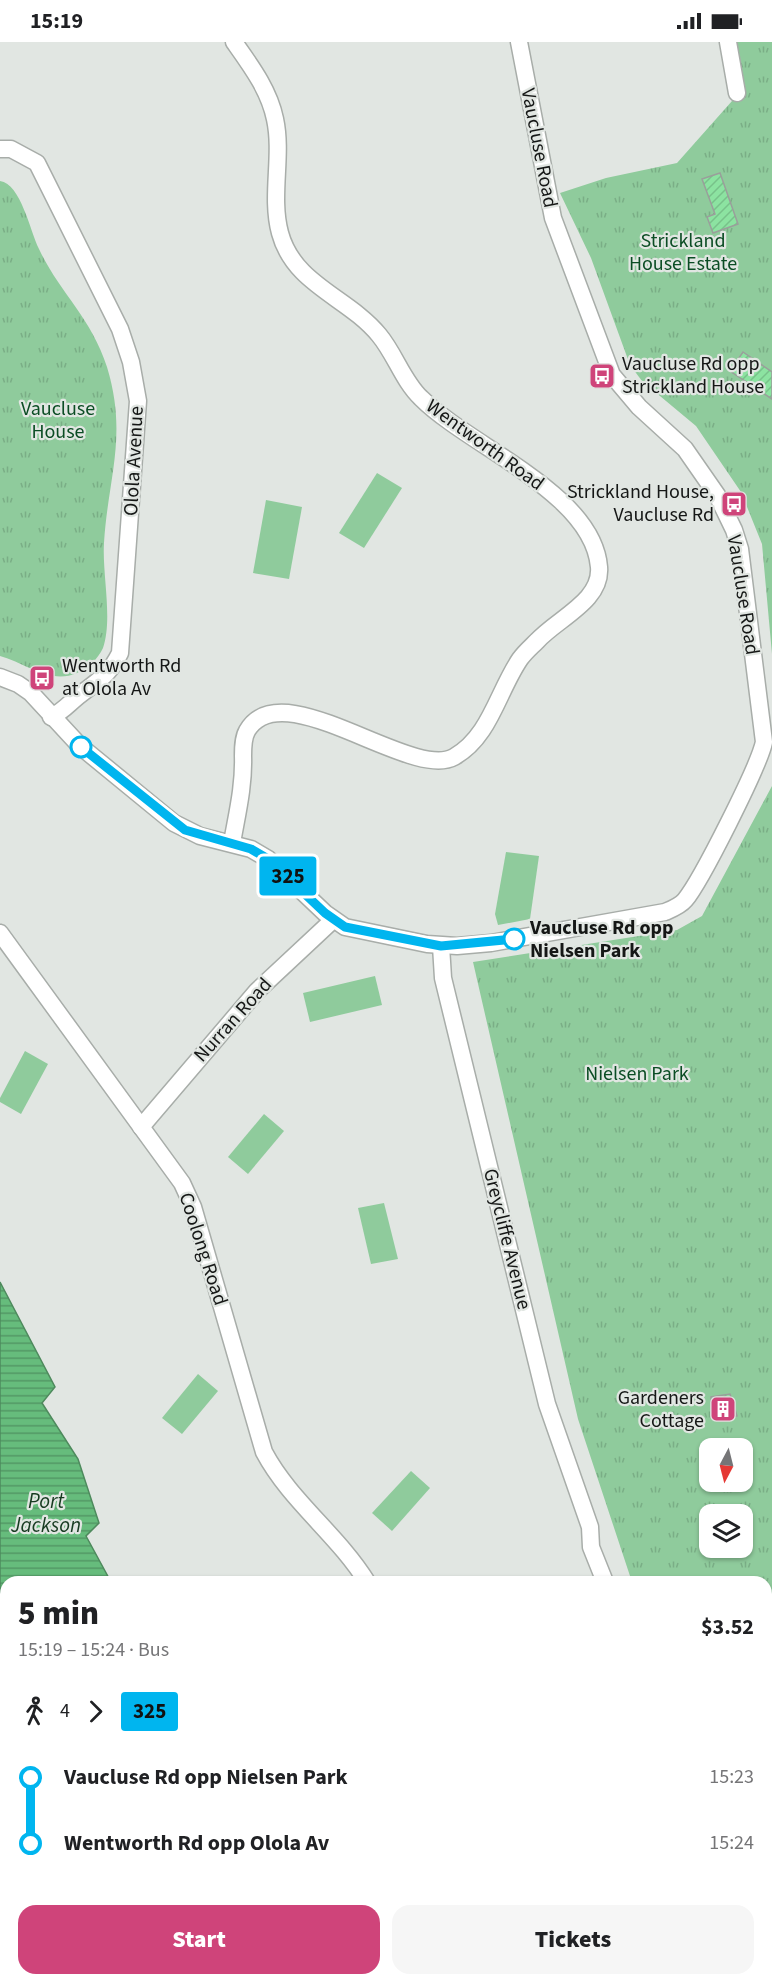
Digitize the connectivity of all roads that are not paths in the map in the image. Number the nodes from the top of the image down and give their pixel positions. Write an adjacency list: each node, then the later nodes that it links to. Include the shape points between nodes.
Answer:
1 (234, 42): 8 (street, Wentworth Road, via 260,79 271,103 276,122 280,234 306,278 360,316 379,335 417,395 442,417 554,494 573,512 596,551 600,569 597,589 550,627 521,658 489,719 454,757 431,761 294,714 269,714 256,722 247,730 243,744 240,801)
2 (519, 42): 11 (street, Vaucluse Road, via 553,218 612,375 639,407 685,449 717,495 734,530 740,549 764,742 698,880 683,902 665,912 491,943)
3 (728, 42): 4 (street)
4 (737, 93)
5 (0, 149): 7 (street, Olola Avenue, via 11,149 37,163 120,329 138,401 120,652 101,681)
6 (0, 677): 7 (street, via 25,688)
7 (51, 717): 8 (street, via 80,746 174,823 200,836)
8 (232, 843): 9 (street, via 251,849 276,865)
9 (333, 920): 11 (street, via 371,934); 12 (street, Nurran Road, via 257,990)
10 (0, 933): 12 (street, Coolong Road)
11 (441, 946): 13 (street, Greycliffe Avenue, via 443,978 547,1404)
12 (141, 1127): 14 (street, Coolong Road, via 189,1195 264,1452 276,1472)
13 (590, 1527): 15 (street, Greycliffe Avenue, via 591,1547); 16 (street, Greycliffe Avenue, via 600,1540)
14 (362, 1576)
15 (602, 1576)
16 (614, 1576)

